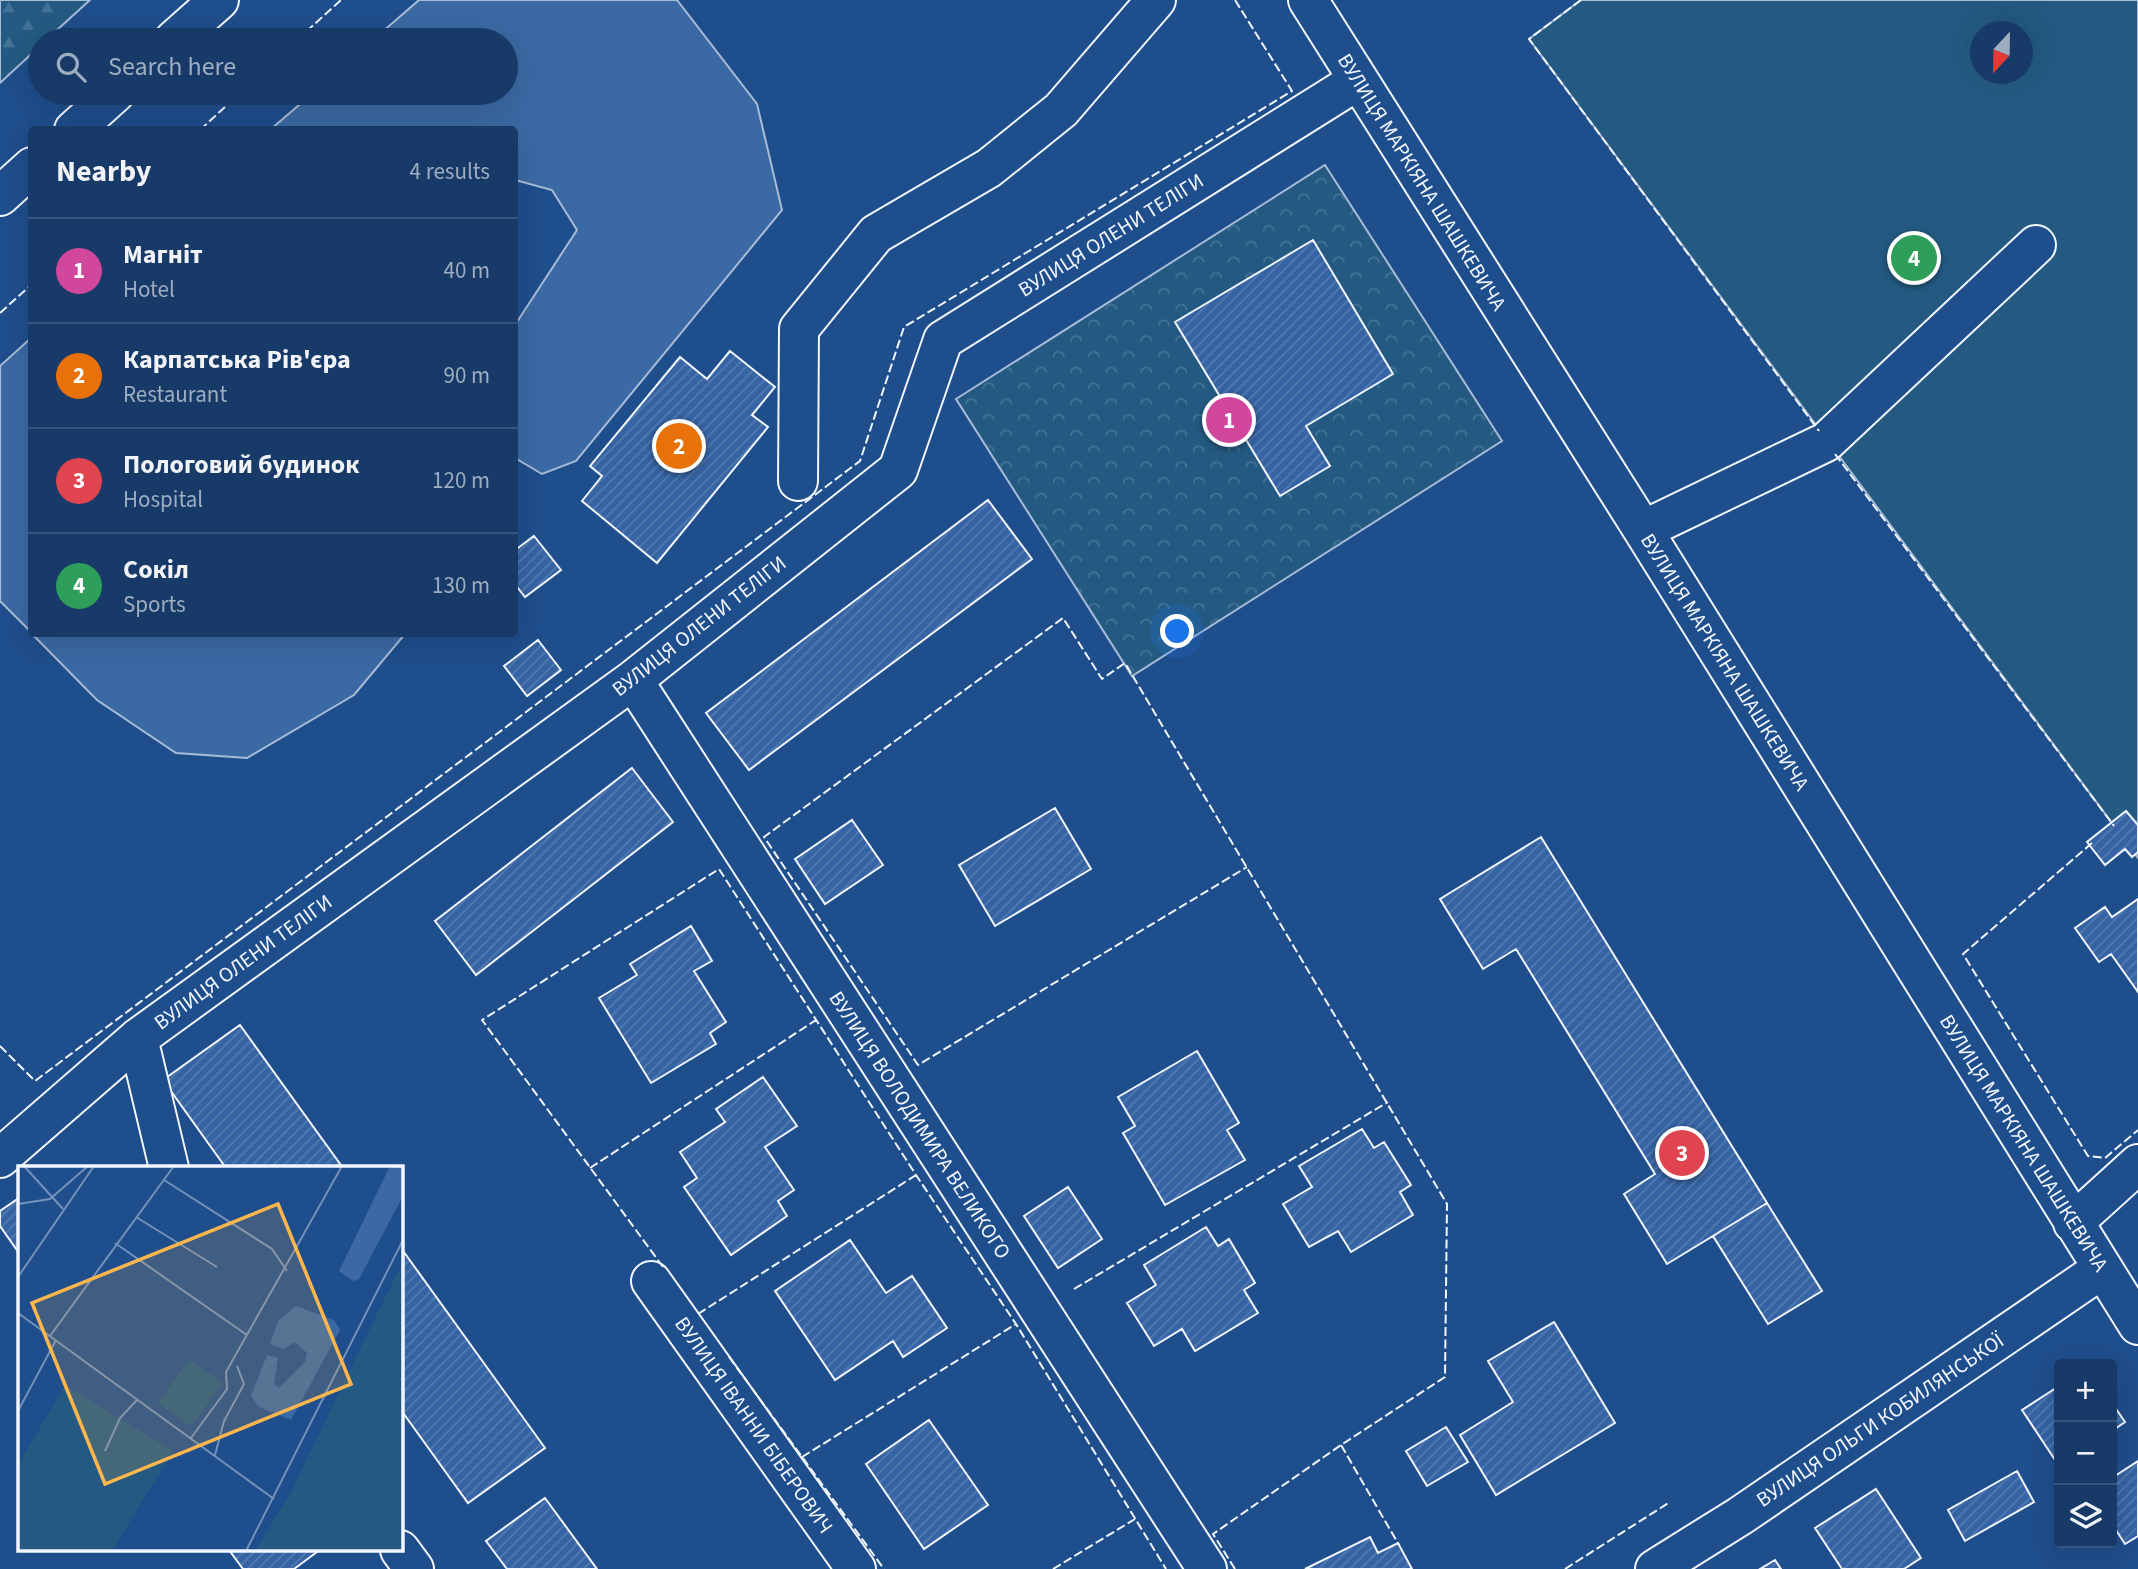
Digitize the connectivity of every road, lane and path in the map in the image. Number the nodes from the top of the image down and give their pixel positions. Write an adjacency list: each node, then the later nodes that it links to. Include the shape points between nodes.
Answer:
1 (219, 0): 4 (main road)
2 (1156, 0): 11 (main road, via 1061,110 989,168 876,234 799,329)
3 (1308, 0): 5 (main road, ВУЛИЦЯ МАРКІЯНА ШАШКЕВИЧА)
4 (188, 28)
5 (1357, 81): 12 (main road, ВУЛИЦЯ МАРКІЯНА ШАШКЕВИЧА); 13 (main road, ВУЛИЦЯ ОЛЕНИ ТЕЛІГИ, via 943,340 898,470)
6 (102, 105): 7 (main road)
7 (78, 126)
8 (28, 170): 9 (main road)
9 (0, 195)
10 (2036, 245): 12 (main road, via 1826,442)
11 (798, 481)
12 (1643, 530): 18 (main road, ВУЛИЦЯ МАРКІЯНА ШАШКЕВИЧА)
13 (632, 680): 14 (main road, ВУЛИЦЯ ОЛЕНИ ТЕЛІГИ); 25 (main road, ВУЛИЦЯ ВОЛОДИМИРА ВЕЛИКОГО)
14 (138, 1038): 15 (main road, ВУЛИЦЯ ОЛЕНИ ТЕЛІГИ); 17 (main road)
15 (0, 1158)
16 (2138, 1164): 18 (main road)
17 (169, 1166)
18 (2073, 1223): 19 (main road, ВУЛИЦЯ МАРКІЯНА ШАШКЕВИЧА)
19 (2102, 1269): 21 (main road, ВУЛИЦЯ МАРКІЯНА ШАШКЕВИЧА); 26 (main road, ВУЛИЦЯ ОЛЬГИ КОБИЛЯНСЬКОЇ, via 1740,1517)
20 (651, 1281): 24 (main road, ВУЛИЦЯ ІВАННИ БІБЕРОВИЧ)
21 (2138, 1325)
22 (401, 1552): 23 (main road)
23 (414, 1569)
24 (856, 1569)
25 (1208, 1569)
26 (1655, 1569)

